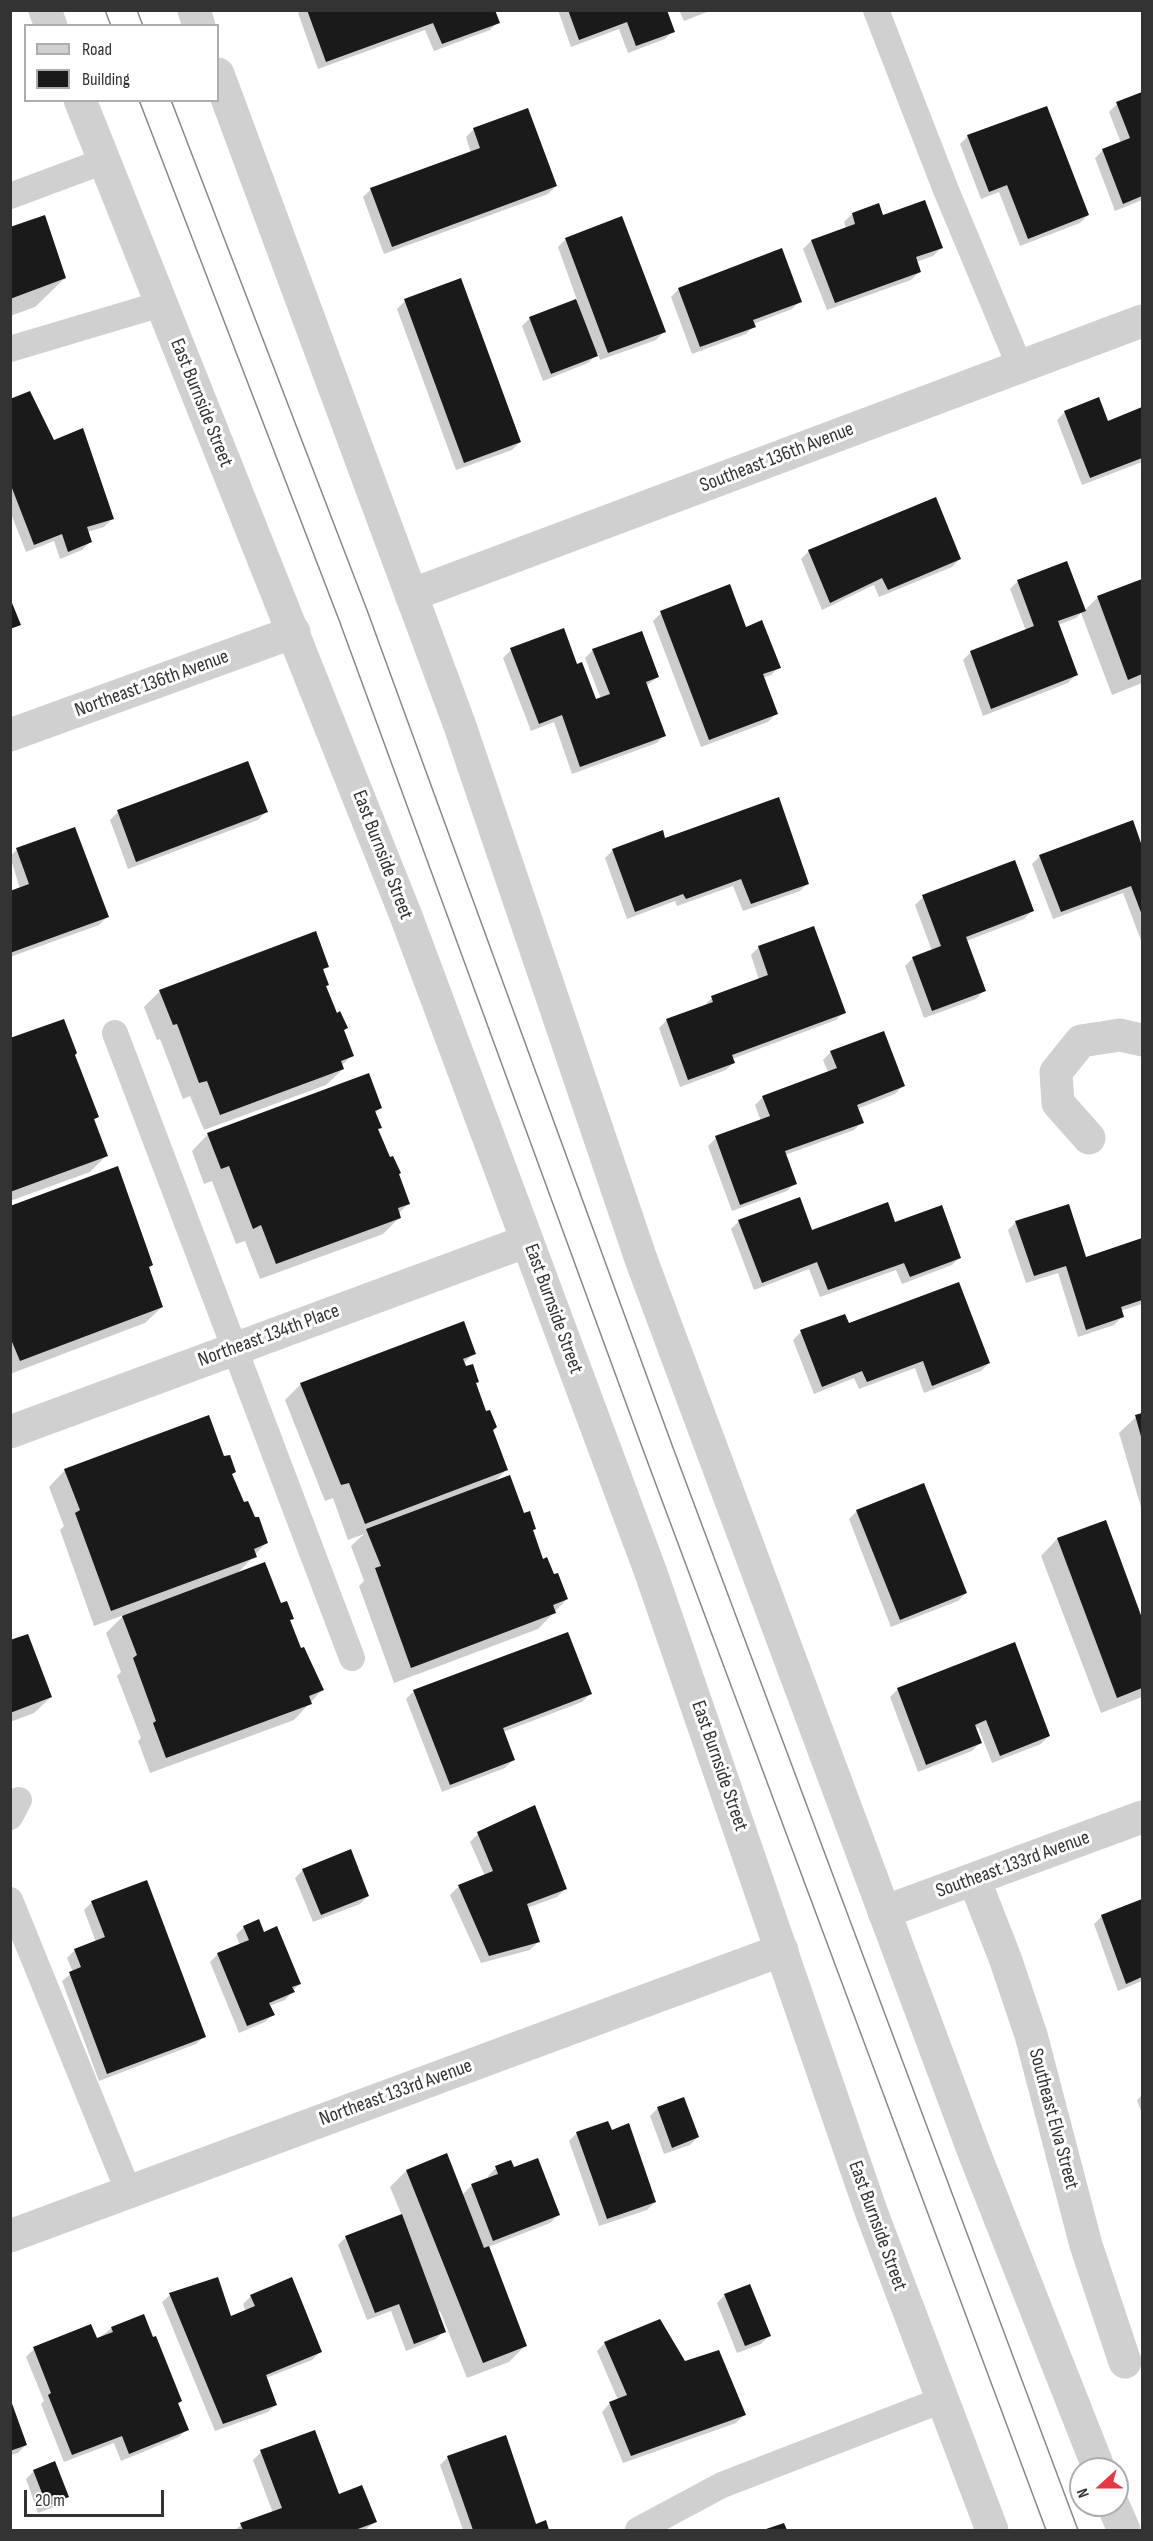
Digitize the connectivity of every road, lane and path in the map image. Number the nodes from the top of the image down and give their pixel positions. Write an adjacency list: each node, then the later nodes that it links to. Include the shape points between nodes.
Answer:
1 (876, 10): 9 (lane)
2 (219, 77): 10 (street)
3 (81, 102): 4 (street, East Burnside Street)
4 (104, 161): 5 (lane); 6 (street, East Burnside Street)
5 (10, 196)
6 (161, 304): 8 (lane); 11 (street, East Burnside Street)
7 (1143, 321): 9 (street, Southeast 136th Avenue)
8 (10, 349)
9 (1020, 367): 10 (street, Southeast 136th Avenue)
10 (411, 595): 23 (street, via 460,726 642,1262)
11 (294, 632): 12 (street, Northeast 136th Avenue); 16 (street, East Burnside Street, via 406,916)
12 (10, 735)
13 (115, 1033): 17 (lane)
14 (1143, 1040): 15 (street, via 1120,1035 1081,1041 1056,1072 1058,1103)
15 (1089, 1138)
16 (527, 1241): 17 (street, Northeast 134th Place); 24 (street, East Burnside Street, via 651,1573)
17 (235, 1349): 18 (street, Northeast 134th Place); 19 (lane)
18 (10, 1432)
19 (352, 1658)
20 (1143, 1817): 21 (street, Southeast 133rd Avenue)
21 (974, 1879): 23 (street, Southeast 133rd Avenue); 27 (street, Southeast Elva Street, via 1030,2035 1086,2245)
22 (10, 1899): 25 (lane)
23 (884, 1912): 29 (street, via 1012,2254)
24 (782, 1950): 25 (street, Northeast 133rd Avenue); 28 (street, East Burnside Street, via 870,2211)
25 (129, 2193): 26 (street, Northeast 133rd Avenue)
26 (10, 2236)
27 (1125, 2362)
28 (942, 2400): 30 (lane, via 722,2486); 31 (street, East Burnside Street)
29 (1094, 2457)
30 (638, 2530)
31 (992, 2530)

